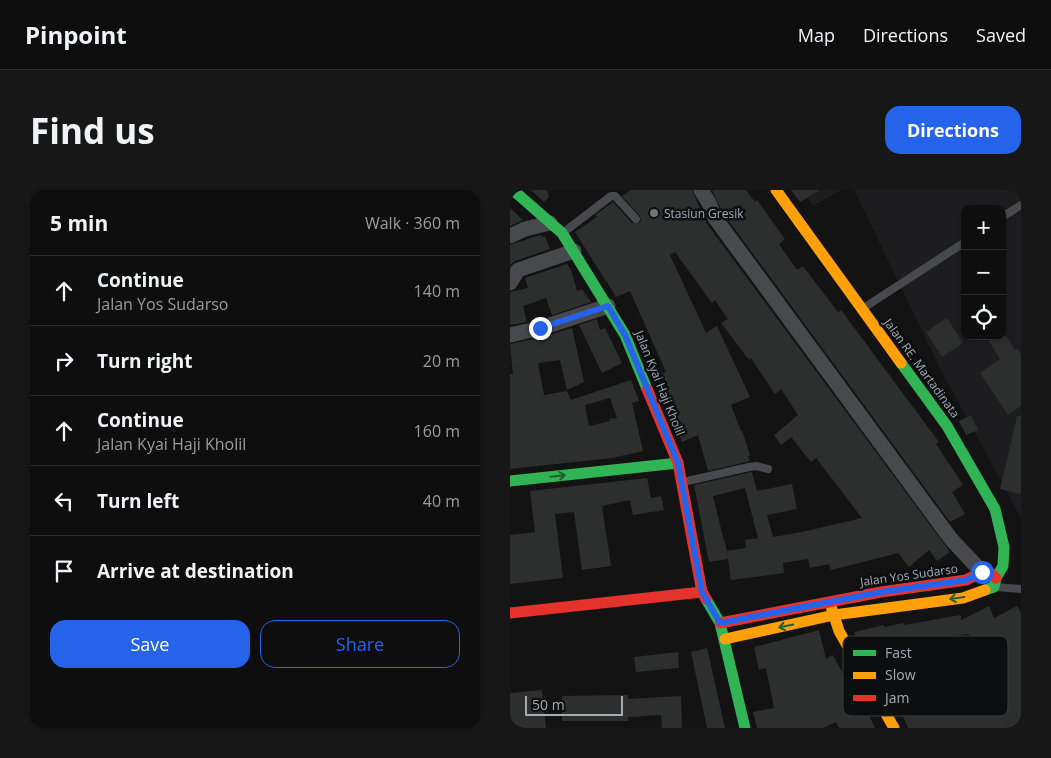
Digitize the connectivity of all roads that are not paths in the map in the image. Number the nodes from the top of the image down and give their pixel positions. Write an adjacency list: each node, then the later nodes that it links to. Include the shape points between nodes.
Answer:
1 (513, 190): 7 (main road, Jalan Kyai Haji Kholil)
2 (701, 190): 20 (street, via 715,218 945,531)
3 (776, 190): 14 (main road, Jalan RE. Martadinata)
4 (1021, 205): 5 (lane)
5 (1006, 214)
6 (636, 218): 8 (lane, via 620,200 611,196)
7 (550, 223): 8 (main road, Jalan Kyai Haji Kholil); 9 (street)
8 (562, 233): 11 (main road, Jalan Kyai Haji Kholil)
9 (510, 236)
10 (961, 245): 14 (lane)
11 (574, 250): 12 (street, via 518,270); 13 (main road, Jalan Kyai Haji Kholil)
12 (510, 282)
13 (608, 306): 15 (street); 16 (main road, Jalan Kyai Haji Kholil, via 625,335)
14 (862, 309): 20 (main road, Jalan RE. Martadinata, via 947,426 995,509 1004,548 1003,566)
15 (510, 335)
16 (678, 463): 18 (main road, one-way to 16); 19 (main road, Jalan Kyai Haji Kholil)
17 (768, 469): 19 (lane, via 749,466)
18 (510, 481)
19 (681, 483): 22 (main road, Jalan Kyai Haji Kholil)
20 (991, 579): 21 (lane); 23 (main road, Jalan Yos Sudarso); 25 (main road, one-way to 25, via 963,598)
21 (1021, 589)
22 (702, 592): 24 (main road); 26 (main road, Jalan Kyai Haji Kholil)
23 (830, 601): 25 (main road); 26 (main road, Jalan Yos Sudarso)
24 (510, 613)
25 (834, 615): 27 (main road); 28 (main road, one-way to 28)
26 (720, 623): 28 (main road, Jalan Kyai Haji Kholil)
27 (843, 638)
28 (725, 639): 30 (main road, Jalan Kyai Haji Kholil)
29 (887, 716): 31 (main road)
30 (745, 728)
31 (894, 728)

